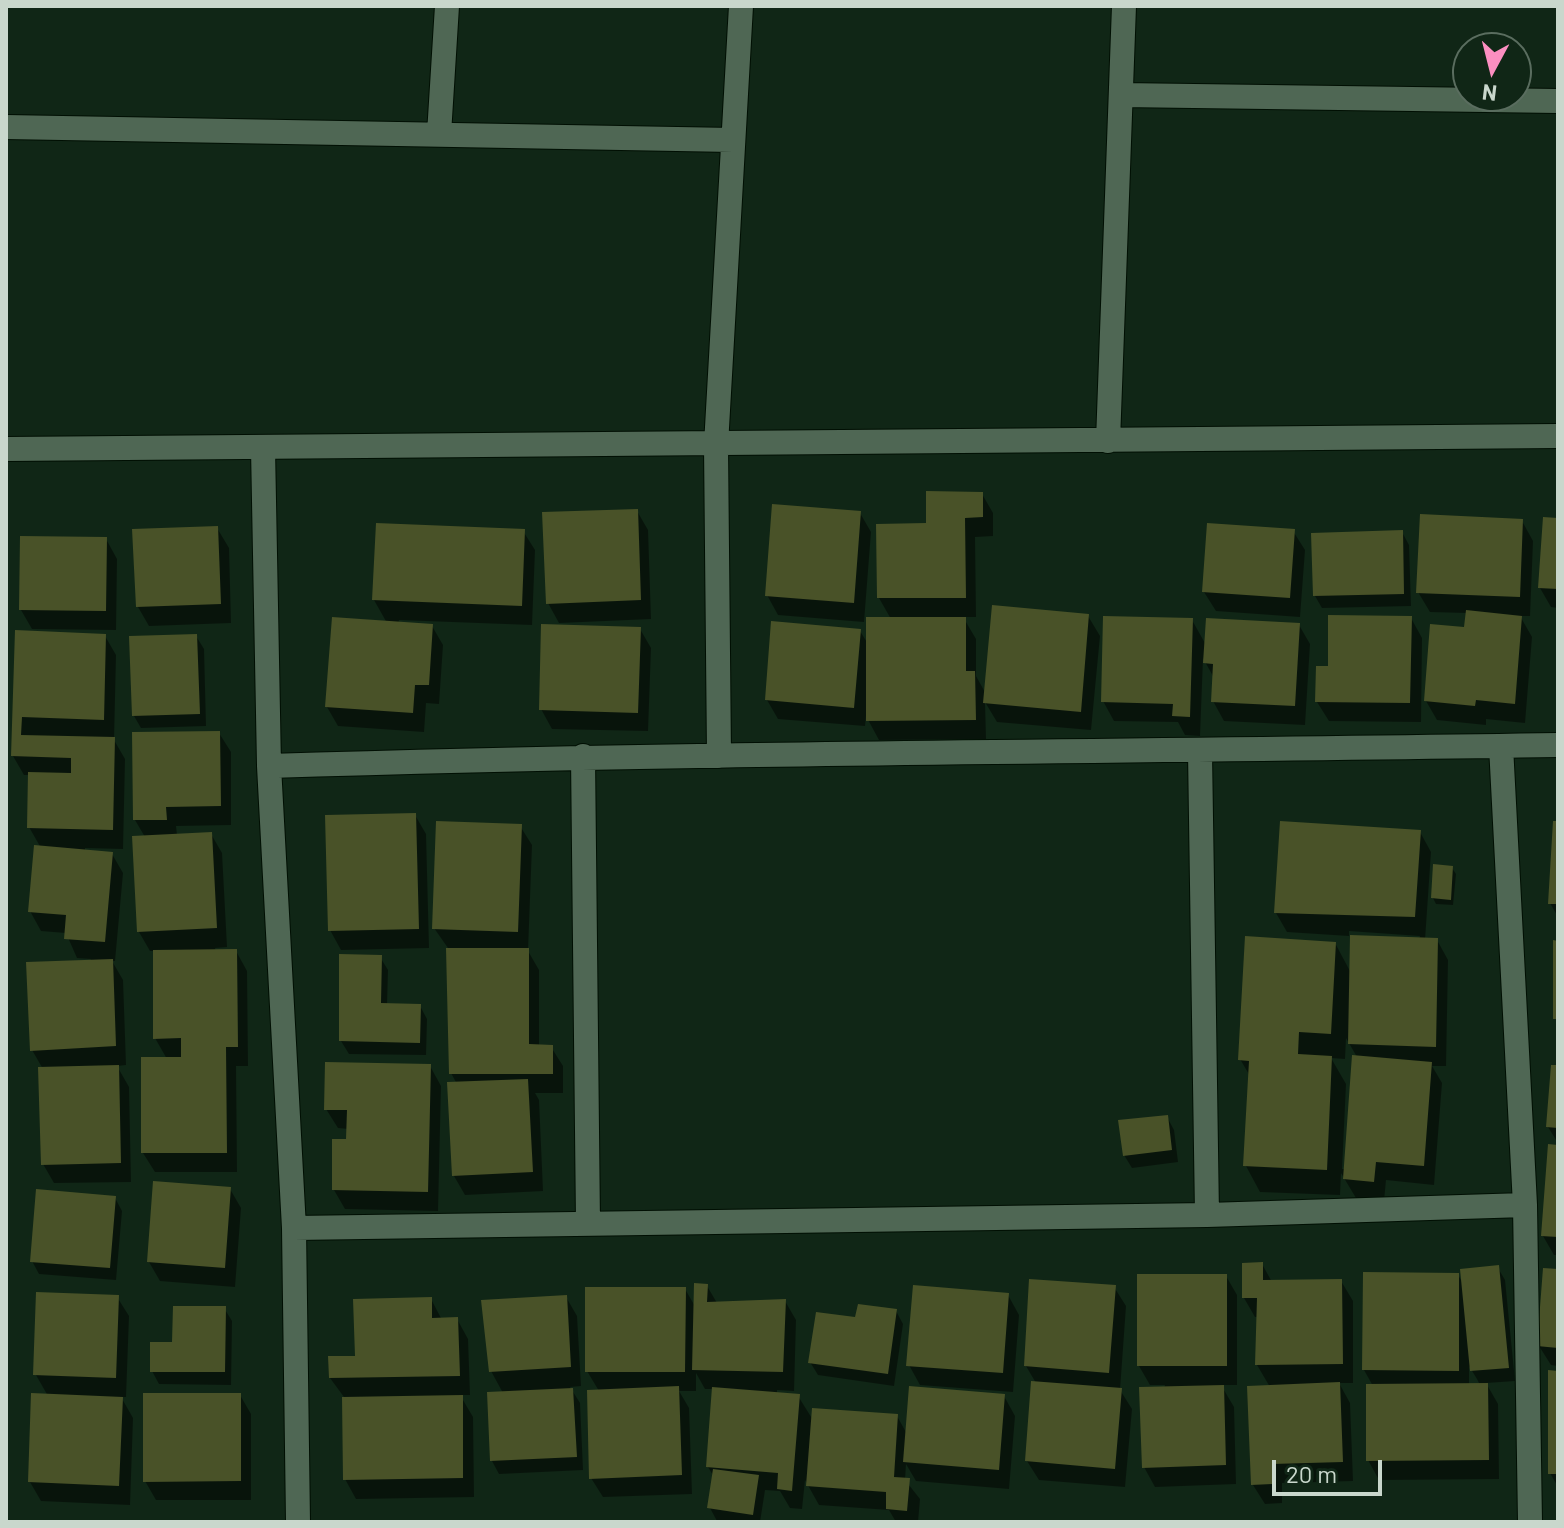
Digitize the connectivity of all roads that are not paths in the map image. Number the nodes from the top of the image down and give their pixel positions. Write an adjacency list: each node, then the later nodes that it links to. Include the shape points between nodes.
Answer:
1 (447, 6): 7 (street)
2 (741, 6): 8 (street)
3 (1124, 6): 4 (street)
4 (1121, 95): 5 (street); 10 (street)
5 (1558, 101)
6 (6, 127): 7 (street)
7 (439, 134): 8 (street)
8 (733, 140): 11 (street)
9 (1558, 436): 10 (street)
10 (1108, 441): 11 (street)
11 (716, 445): 12 (street); 18 (street)
12 (263, 448): 13 (street); 19 (street)
13 (6, 449)
14 (1558, 745): 15 (street)
15 (1501, 746): 16 (street); 20 (street)
16 (1200, 752): 18 (street); 21 (street)
17 (583, 756): 18 (street); 19 (street); 22 (street)
18 (719, 756)
19 (269, 766): 23 (street)
20 (1525, 1205): 21 (street); 25 (street)
21 (1207, 1215): 22 (street)
22 (588, 1224): 23 (street)
23 (294, 1228): 24 (street)
24 (298, 1522)
25 (1530, 1522)

